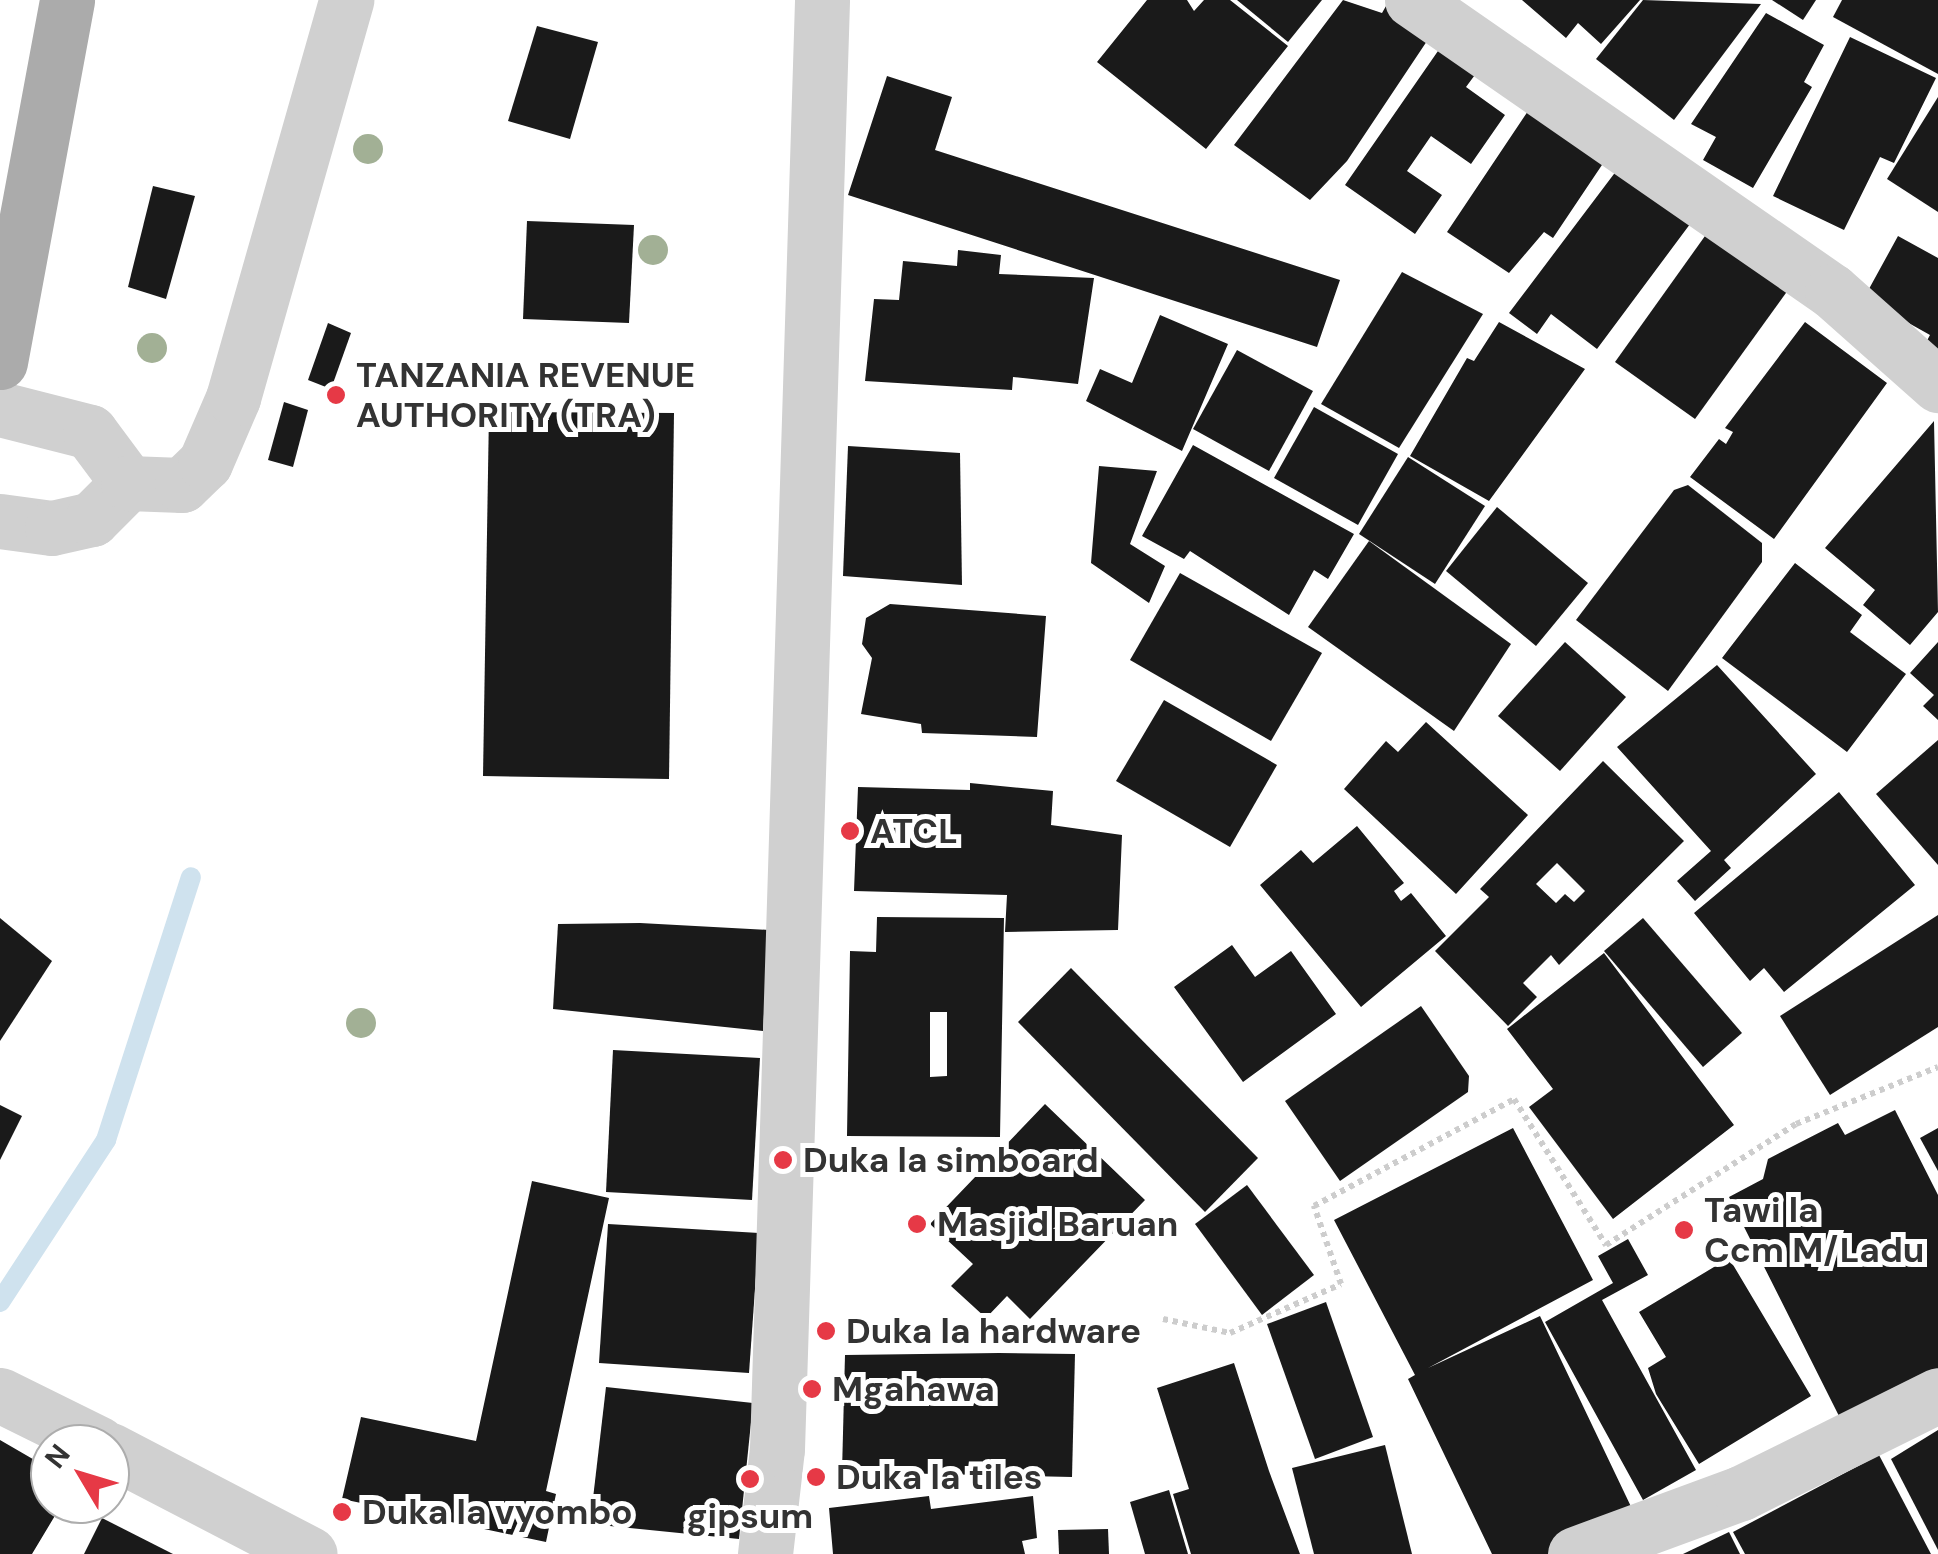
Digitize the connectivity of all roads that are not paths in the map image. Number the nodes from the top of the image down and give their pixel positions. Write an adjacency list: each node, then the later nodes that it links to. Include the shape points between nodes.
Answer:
1 (67, 0): 5 (main road)
2 (346, 0): 8 (street, via 233,398 205,463 182,485)
3 (822, 0): 16 (street, via 777,1448)
4 (1412, 0): 6 (street, via 1832,291)
5 (0, 362)
6 (1938, 385)
7 (0, 409): 8 (street, via 90,432)
8 (128, 483): 9 (street, via 92,519 52,528)
9 (0, 521)
10 (0, 1395): 12 (street)
11 (1938, 1395): 17 (street, via 1741,1493)
12 (58, 1424)
13 (130, 1464): 14 (street)
14 (237, 1536): 15 (street)
15 (310, 1554)
16 (765, 1554)
17 (1575, 1554)

